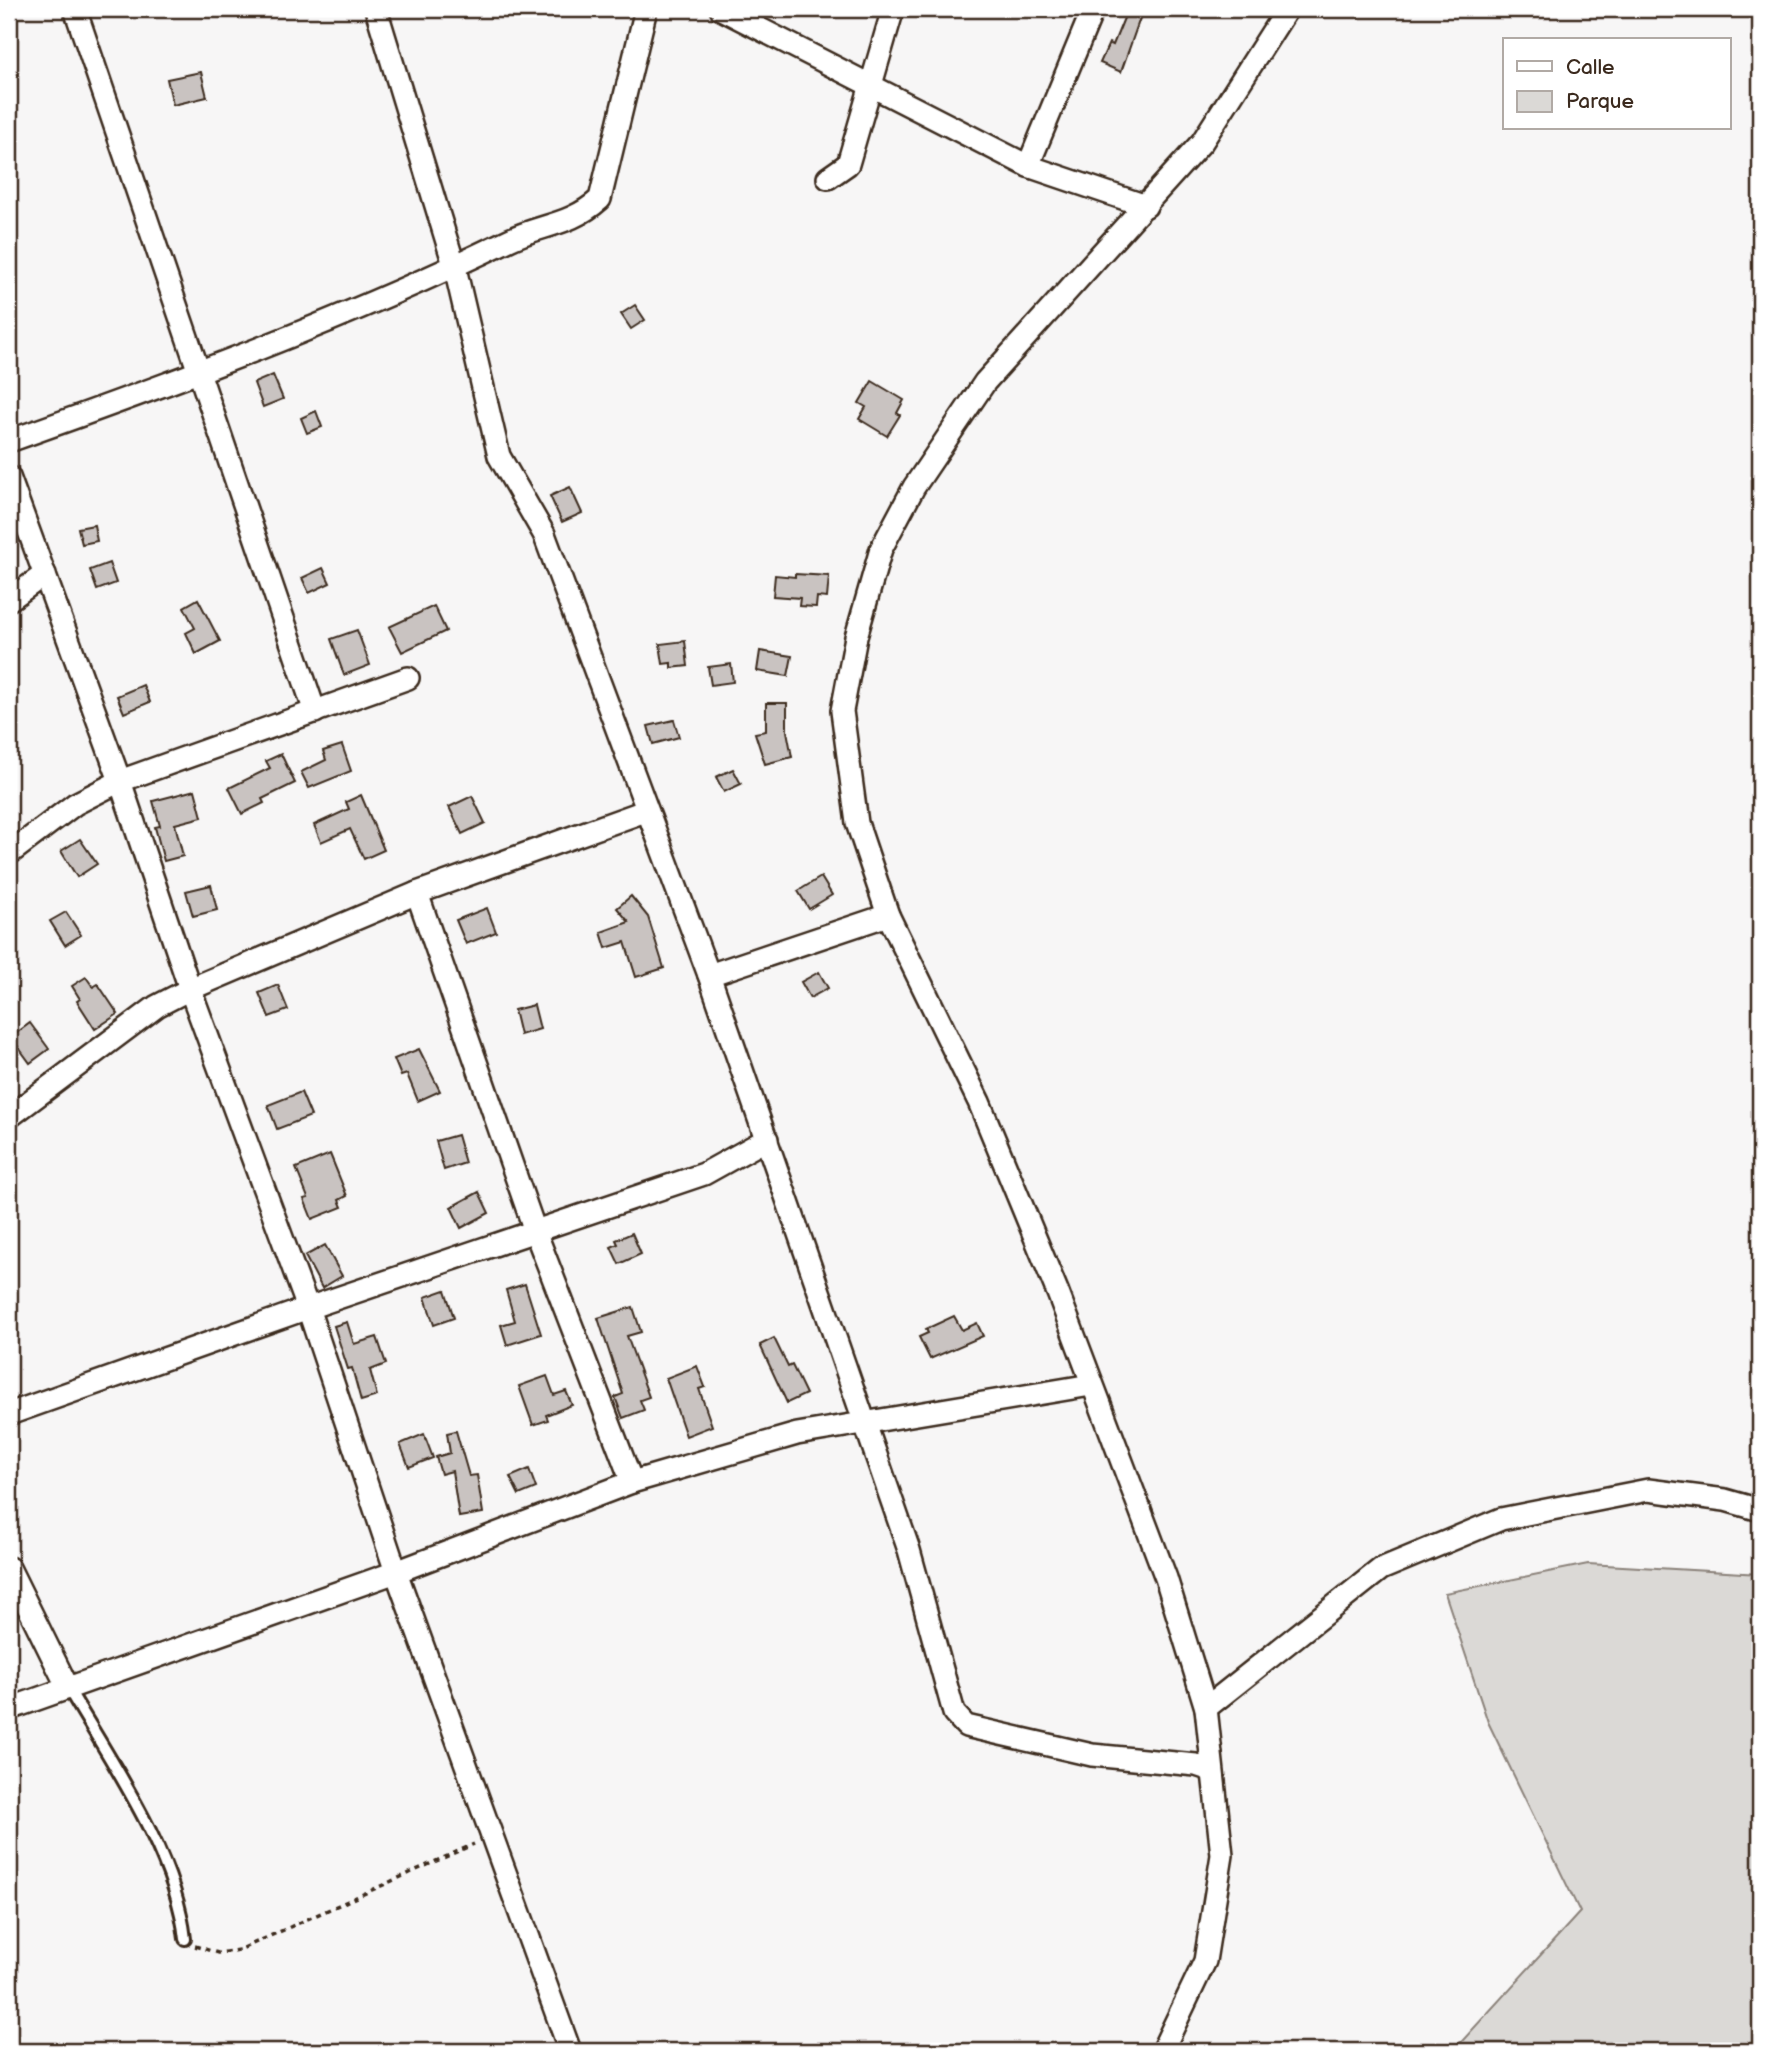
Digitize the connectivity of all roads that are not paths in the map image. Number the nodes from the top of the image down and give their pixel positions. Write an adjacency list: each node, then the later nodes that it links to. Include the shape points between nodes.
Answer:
1 (75, 9): 13 (street)
2 (376, 9): 12 (street)
3 (646, 9): 12 (street, via 600,199 581,215 512,239)
4 (721, 9): 8 (street)
5 (893, 9): 8 (street)
6 (1093, 9): 9 (street)
7 (1287, 9): 11 (street, via 1202,142)
8 (871, 86): 9 (street); 10 (street, via 848,164)
9 (1028, 166): 11 (street)
10 (828, 178)
11 (1146, 206): 24 (street, via 985,382 914,487 881,549 856,637 842,711 857,823)
12 (455, 268): 13 (street); 21 (street, via 499,456 544,534 613,713)
13 (198, 374): 14 (street); 19 (street)
14 (9, 441)
15 (9, 477): 16 (street)
16 (45, 573): 17 (street); 20 (street)
17 (9, 600)
18 (408, 678): 19 (street)
19 (314, 712): 20 (street)
20 (121, 781): 22 (street, via 75,804); 26 (street)
21 (645, 811): 23 (street); 25 (street)
22 (9, 854)
23 (417, 893): 26 (street); 29 (street)
24 (888, 915): 25 (street); 31 (street, via 979,1102)
25 (709, 975): 28 (street)
26 (190, 989): 27 (street, via 157,1006); 30 (street)
27 (9, 1117)
28 (767, 1139): 29 (street, via 704,1174); 33 (street)
29 (535, 1231): 30 (street); 34 (street)
30 (308, 1308): 32 (street); 37 (street)
31 (1091, 1385): 33 (street); 39 (street, via 1166,1578)
32 (9, 1414)
33 (866, 1422): 34 (street, via 797,1434); 41 (street, via 909,1550 954,1713 966,1726 1092,1755)
34 (632, 1482): 37 (street)
35 (1760, 1510): 39 (street, via 1725,1500 1648,1490 1501,1519 1381,1569)
36 (9, 1568): 38 (street)
37 (396, 1572): 38 (street); 43 (street)
38 (68, 1688): 40 (street); 42 (lane, via 167,1868 181,1906)
39 (1206, 1708): 41 (street)
40 (9, 1709)
41 (1211, 1770): 44 (street, via 1222,1855 1205,1961)
42 (185, 1939)
43 (570, 2051)
44 (1162, 2051)

